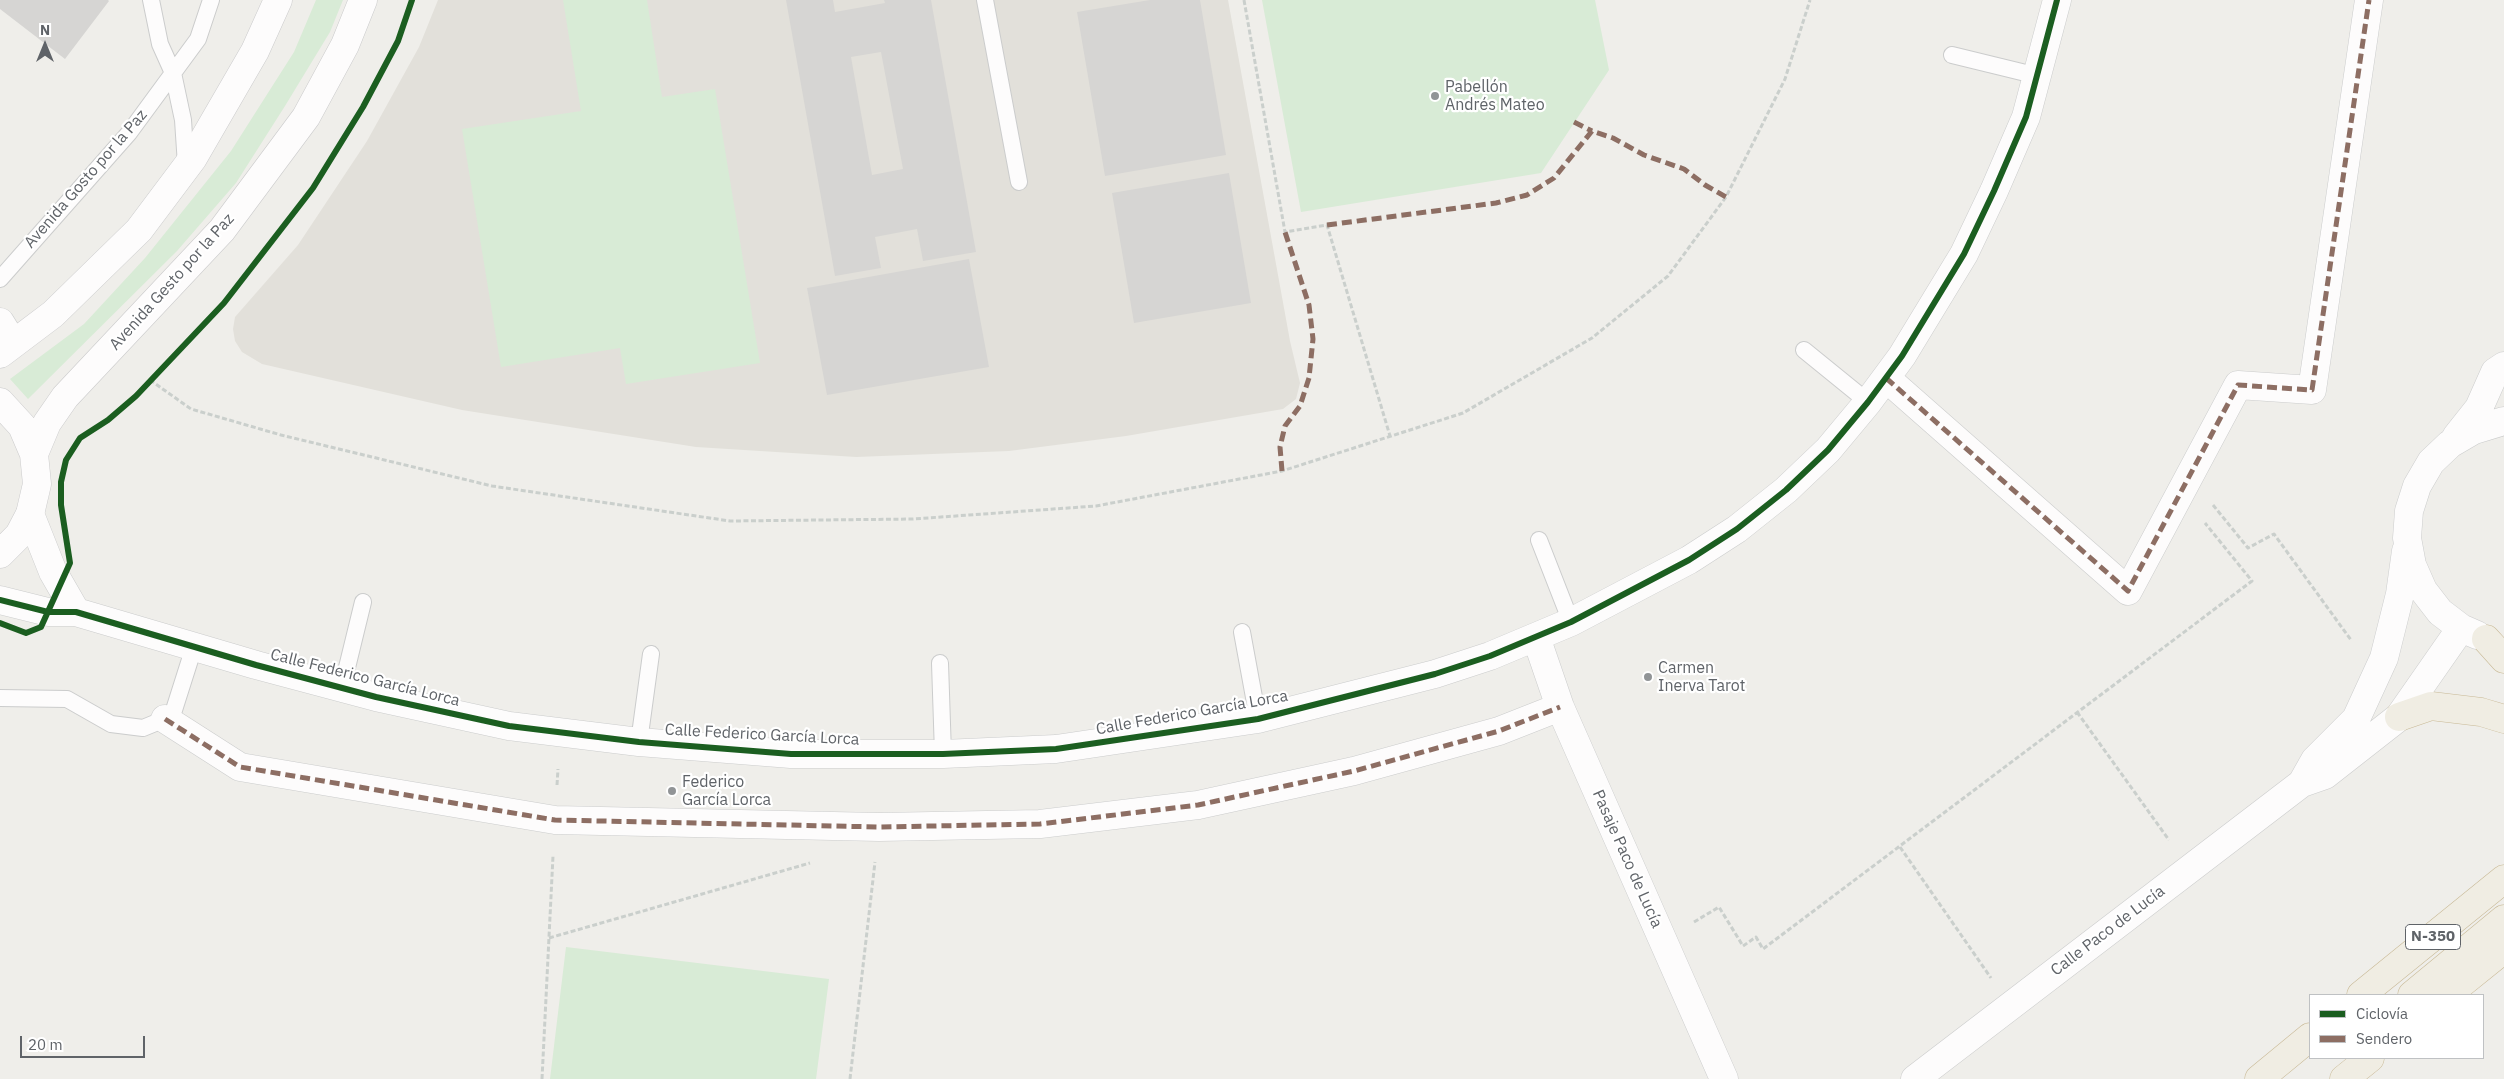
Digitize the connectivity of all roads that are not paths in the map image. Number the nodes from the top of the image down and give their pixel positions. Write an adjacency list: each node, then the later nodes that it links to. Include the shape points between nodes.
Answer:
1 (151, 0): 9 (lane, via 160,44)
2 (212, 0): 9 (lane, Avenida Gosto por la Paz, via 198,39)
3 (278, 0): 11 (street, via 255,51)
4 (363, 0): 22 (street, Avenida Gesto por la Paz, via 345,45 306,117 222,230 64,397 47,423)
5 (986, 0): 12 (lane)
6 (2056, 0): 10 (street, Calle Federico García Lorca)
7 (2369, 0): 17 (street, via 2312,390 2238,385 2128,591)
8 (1952, 55): 10 (lane)
9 (173, 73): 11 (lane, via 183,120); 13 (lane, Avenida Gosto por la Paz, via 129,133)
10 (2038, 76): 17 (street, Calle Federico García Lorca, via 2026,117 1964,254)
11 (186, 167): 14 (street, via 138,230 53,314)
12 (1019, 182)
13 (0, 279)
14 (4, 340)
15 (1804, 350): 19 (lane)
16 (2504, 366): 21 (street, via 2495,372 2479,408)
17 (1886, 378): 19 (street, Calle Federico García Lorca)
18 (0, 402): 22 (street, via 22,426)
19 (1868, 402): 30 (street, Calle Federico García Lorca, via 1828,450 1786,490 1736,529 1689,560)
20 (2504, 421): 21 (street, via 2474,430)
21 (2450, 444): 24 (street, via 2431,462 2417,486 2409,511)
22 (34, 454): 23 (street, via 37,484)
23 (30, 514): 26 (street, via 18,535); 29 (street, via 53,572)
24 (2407, 538): 31 (street, via 2412,565 2423,590 2440,612); 48 (street, Calle Paco de Lucía, via 2400,594 2384,658 2356,719 2315,760)
25 (1539, 540): 30 (lane)
26 (0, 554)
27 (0, 600): 29 (street, Calle Federico García Lorca, via 48,612)
28 (363, 602): 39 (lane)
29 (76, 612): 35 (street, Calle Federico García Lorca)
30 (1570, 622): 33 (street, Calle Federico García Lorca)
31 (2461, 628): 34 (street); 42 (street, Calle Paco de Lucía)
32 (1242, 632): 44 (lane)
33 (1536, 637): 41 (street, Pasaje Paco de Lucía); 44 (street, Calle Federico García Lorca, via 1435,674)
34 (2495, 641): 37 (highway)
35 (194, 647): 39 (street, Calle Federico García Lorca); 43 (lane, via 174,710)
36 (651, 654): 46 (lane)
37 (2504, 659)
38 (940, 663): 47 (lane)
39 (342, 688): 46 (street, Calle Federico García Lorca, via 509,726)
40 (0, 698): 43 (lane, via 67,699 110,724 127,728 143,728)
41 (1560, 707): 43 (street, via 1490,734 1354,770 1198,805 1040,824 879,827 555,820 240,767); 58 (street, Pasaje Paco de Lucía)
42 (2399, 717): 45 (highway, via 2431,706 2481,712); 48 (street, Calle Paco de Lucía, via 2325,775)
43 (166, 719)
44 (1258, 719): 47 (street, Calle Federico García Lorca, via 1056,749)
45 (2504, 719)
46 (639, 742): 47 (street, Calle Federico García Lorca, via 791,754)
47 (943, 754)
48 (2302, 783): 59 (street, Calle Paco de Lucía)
49 (2504, 879): 52 (highway, N-350)
50 (2504, 919): 53 (highway)
51 (2504, 949): 54 (highway)
52 (2362, 994)
53 (2413, 994)
54 (2448, 994)
55 (2309, 1038): 60 (highway)
56 (2351, 1059): 61 (highway)
57 (2369, 1059): 62 (highway)
58 (1724, 1079)
59 (1915, 1079)
60 (2259, 1079)
61 (2333, 1079)
62 (2344, 1079)

